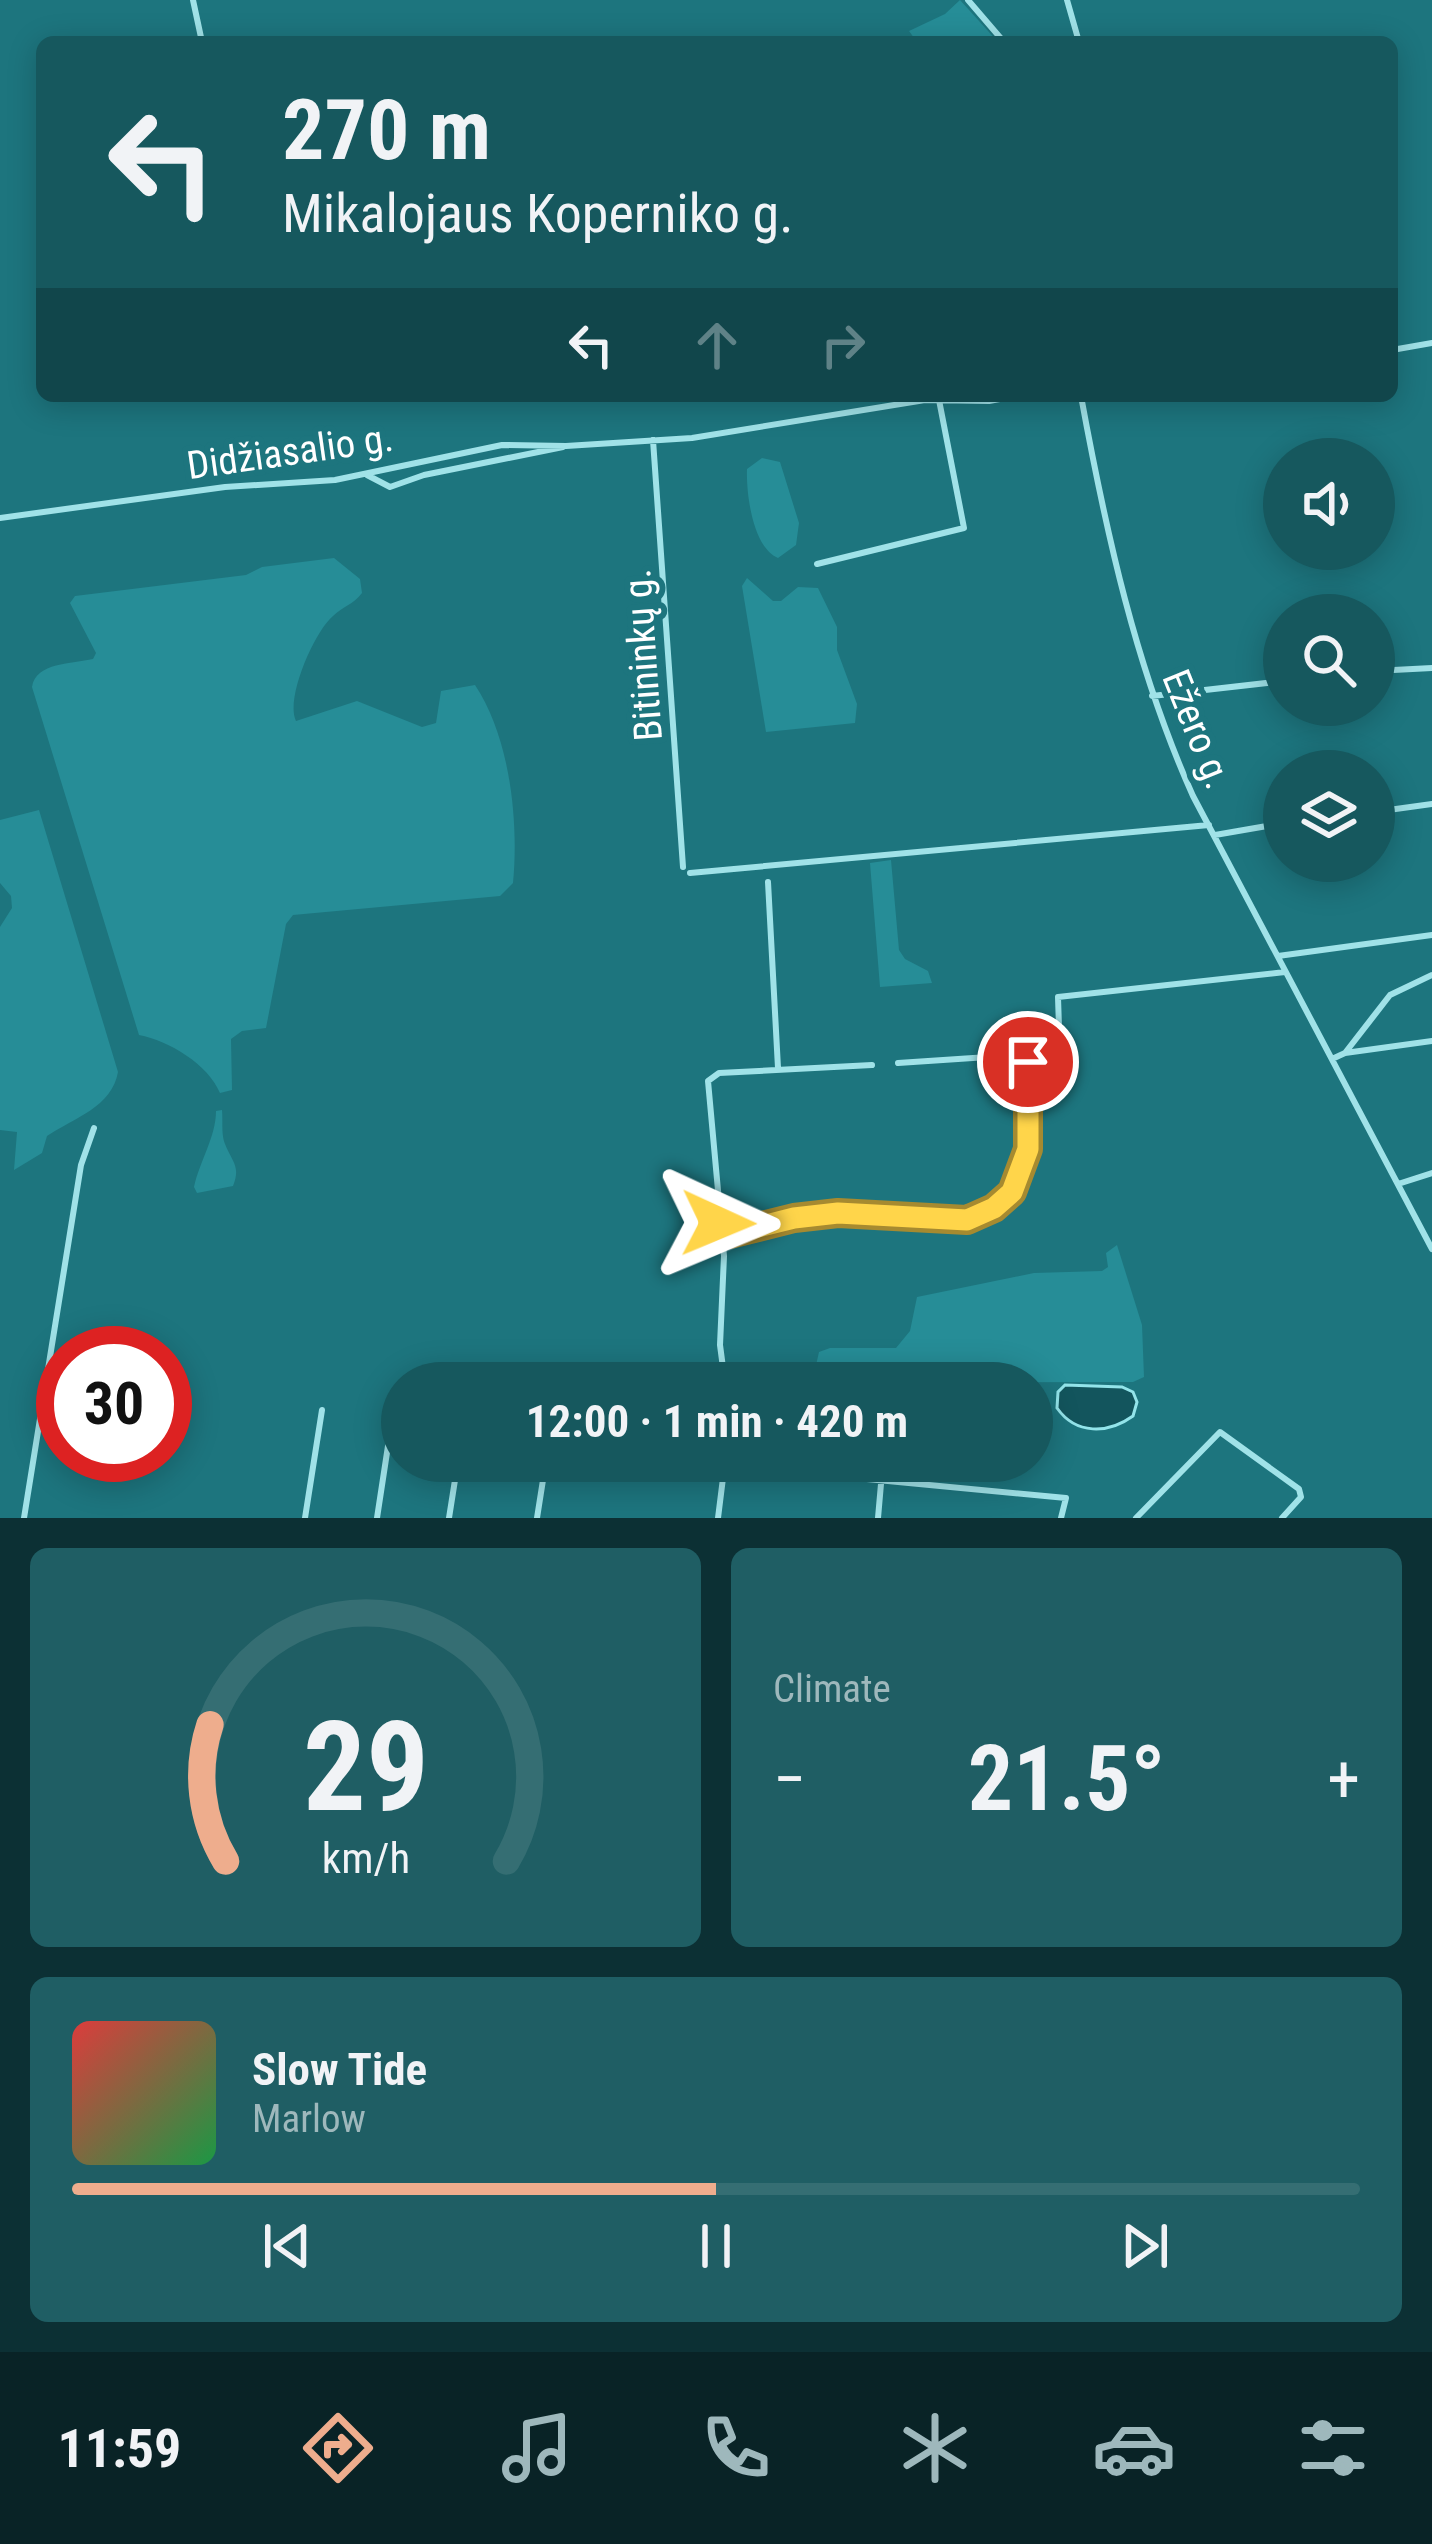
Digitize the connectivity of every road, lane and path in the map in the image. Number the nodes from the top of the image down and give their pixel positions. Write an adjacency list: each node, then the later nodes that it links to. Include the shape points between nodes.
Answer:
1 (193, 0): 4 (street)
2 (968, 0): 5 (street)
3 (1067, 0): 6 (street)
4 (201, 36)
5 (999, 36)
6 (1077, 36)
7 (1432, 343): 8 (street)
8 (1398, 349)
9 (925, 402): 12 (street, Didžiasalio g.)
10 (939, 402): 16 (street, via 962,532)
11 (1082, 402): 20 (street, Ežero g.)
12 (653, 440): 13 (street, Didžiasalio g.); 23 (street, Bitininkų g., via 686,870)
13 (566, 446): 14 (street, Didžiasalio g., via 485,447); 14 (street, via 390,487)
14 (367, 475): 15 (street, Didžiasalio g.)
15 (0, 518)
16 (817, 564)
17 (1432, 668): 18 (street)
18 (1395, 670)
19 (1263, 683): 20 (street)
20 (1152, 696): 23 (street, Ežero g.)
21 (1432, 804): 22 (street)
22 (1395, 809)
23 (1209, 825): 25 (street, Ežero g.)
24 (1263, 827): 25 (street)
25 (1214, 835): 28 (street, Ežero g.)
26 (768, 882): 37 (street)
27 (1432, 935): 28 (street)
28 (1278, 956): 29 (street, Ežero g.)
29 (1286, 972): 33 (street, Ežero g.); 35 (street, via 1058,997 1060,1058)
30 (1432, 975): 32 (street, via 1390,995)
31 (1432, 1041): 32 (street)
32 (1345, 1053): 33 (street)
33 (1332, 1059): 40 (street, Ežero g.)
34 (898, 1063): 35 (street, via 1018,1055)
35 (1026, 1063): 41 (street, via 1028,1149 1012,1192 994,1208 967,1220 838,1213)
36 (872, 1065): 37 (street)
37 (778, 1068): 41 (street, via 718,1073 708,1081)
38 (94, 1128): 51 (street, via 81,1165)
39 (1432, 1173): 40 (street)
40 (1397, 1184): 42 (street, Ežero g.)
41 (722, 1234): 43 (street)
42 (1432, 1249)
43 (722, 1362)
44 (322, 1410): 52 (street)
45 (382, 1482): 53 (street)
46 (455, 1482): 54 (street)
47 (542, 1482): 55 (street)
48 (723, 1482): 56 (street)
49 (881, 1482): 57 (street)
50 (892, 1482): 58 (street, via 1066,1498)
51 (24, 1518)
52 (304, 1518)
53 (377, 1518)
54 (449, 1518)
55 (537, 1518)
56 (718, 1518)
57 (878, 1518)
58 (1061, 1518)
59 (1136, 1518): 60 (street, via 1220,1432 1299,1490)
60 (1282, 1518)

